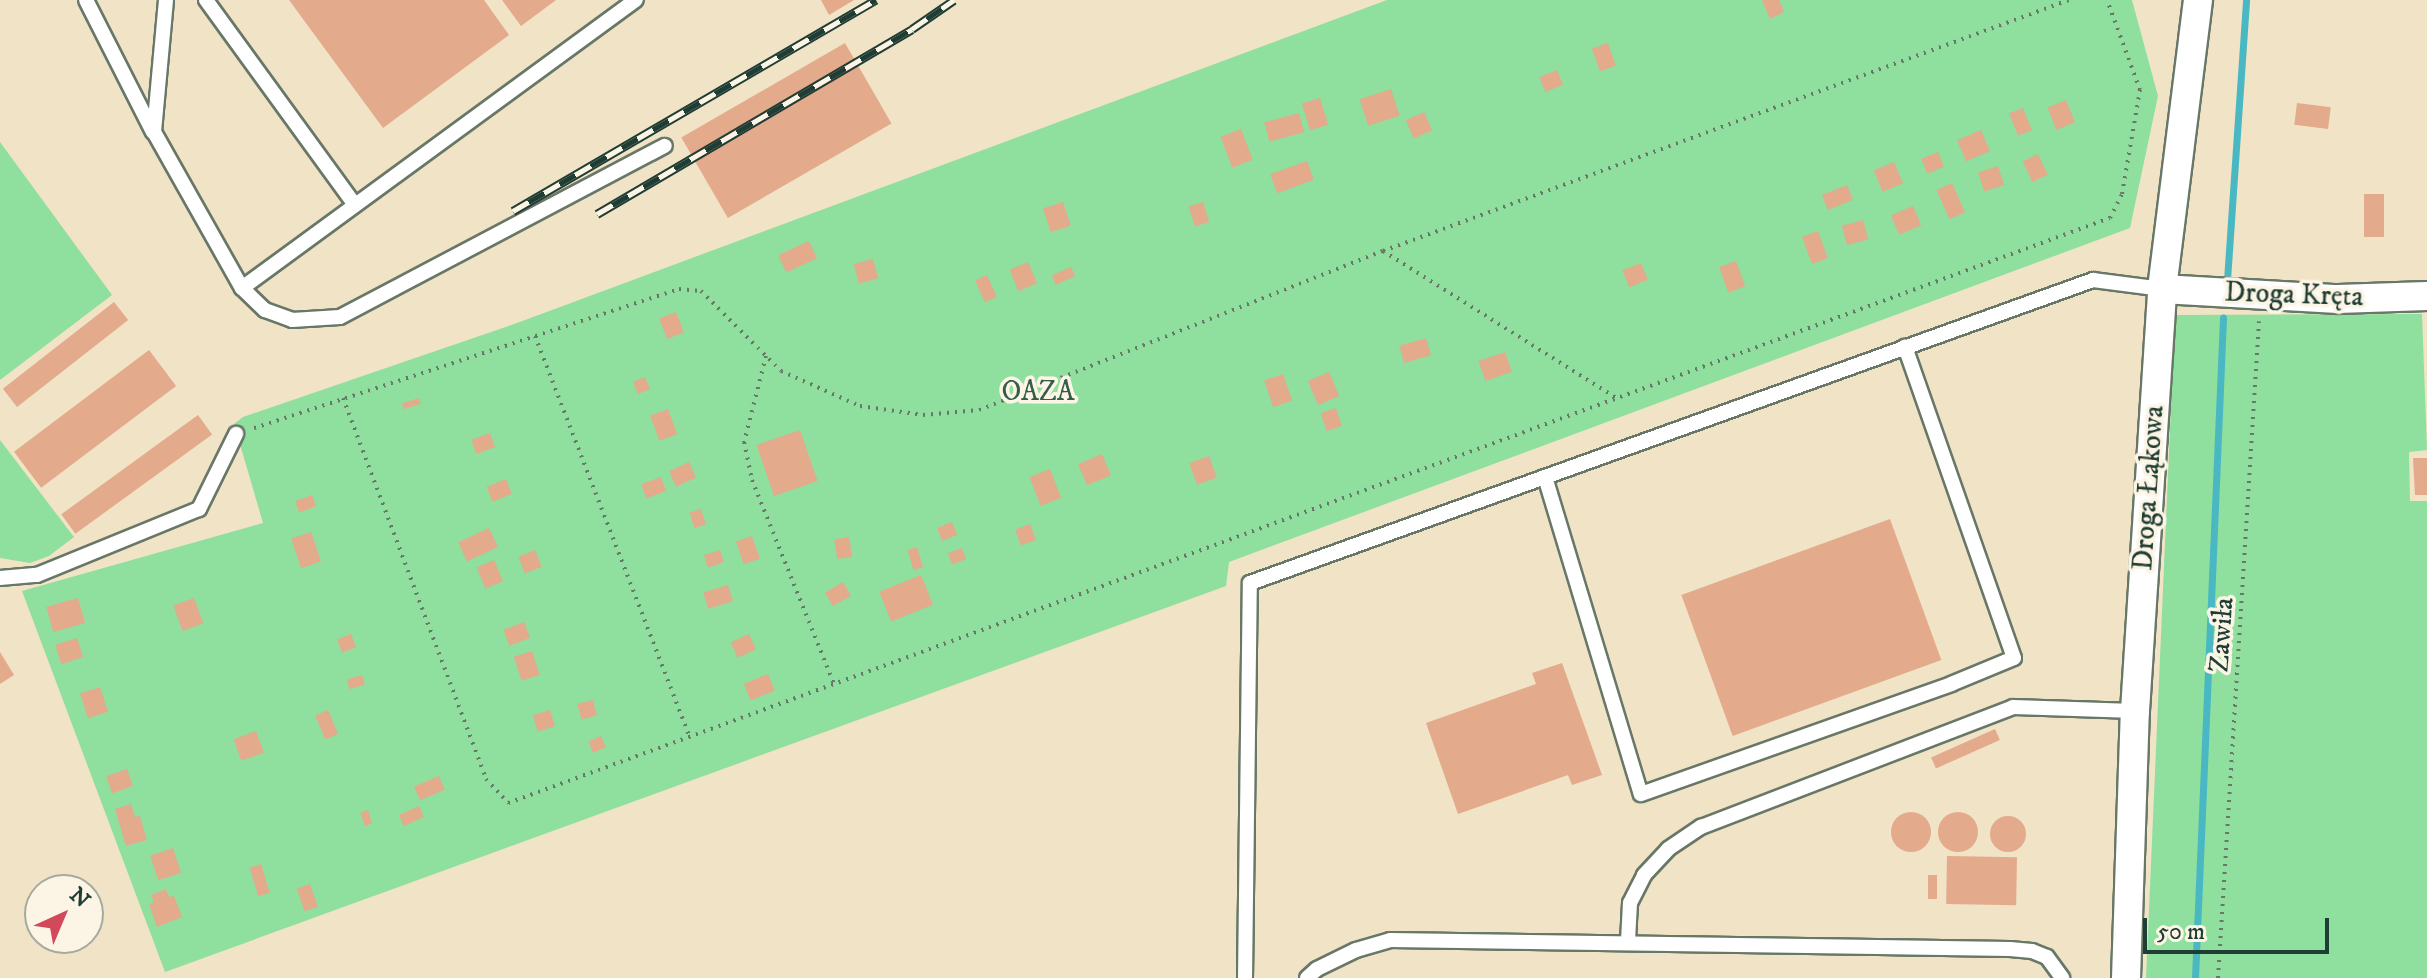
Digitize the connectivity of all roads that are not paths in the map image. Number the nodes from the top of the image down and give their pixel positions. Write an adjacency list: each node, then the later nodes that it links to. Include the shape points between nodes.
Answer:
1 (86, 0): 6 (lane)
2 (166, 0): 6 (lane)
3 (206, 0): 8 (lane)
4 (636, 0): 8 (lane)
5 (2198, 0): 10 (street, Droga Łąkowa)
6 (154, 132): 9 (lane)
7 (665, 146): 9 (lane, via 340,317 292,320 265,310)
8 (355, 205): 9 (lane)
9 (242, 288)
10 (2162, 289): 11 (street, Droga Kręta, via 2338,299); 12 (lane, via 2093,280); 16 (street, Droga Łąkowa)
11 (2427, 296)
12 (1905, 347): 14 (lane); 14 (lane, via 2014,658 1936,690 1641,794)
13 (236, 434): 15 (lane, via 199,509 37,575)
14 (1545, 477): 18 (lane, via 1250,583)
15 (0, 578)
16 (2135, 711): 17 (lane, via 2013,707 1701,827 1668,849 1644,875 1630,903); 21 (street, Droga Łąkowa)
17 (1628, 941): 19 (lane, via 1390,940 1356,950); 20 (lane, via 2010,949 2047,957)
18 (1245, 978)
19 (1307, 978)
20 (2062, 978)
21 (2126, 978)

